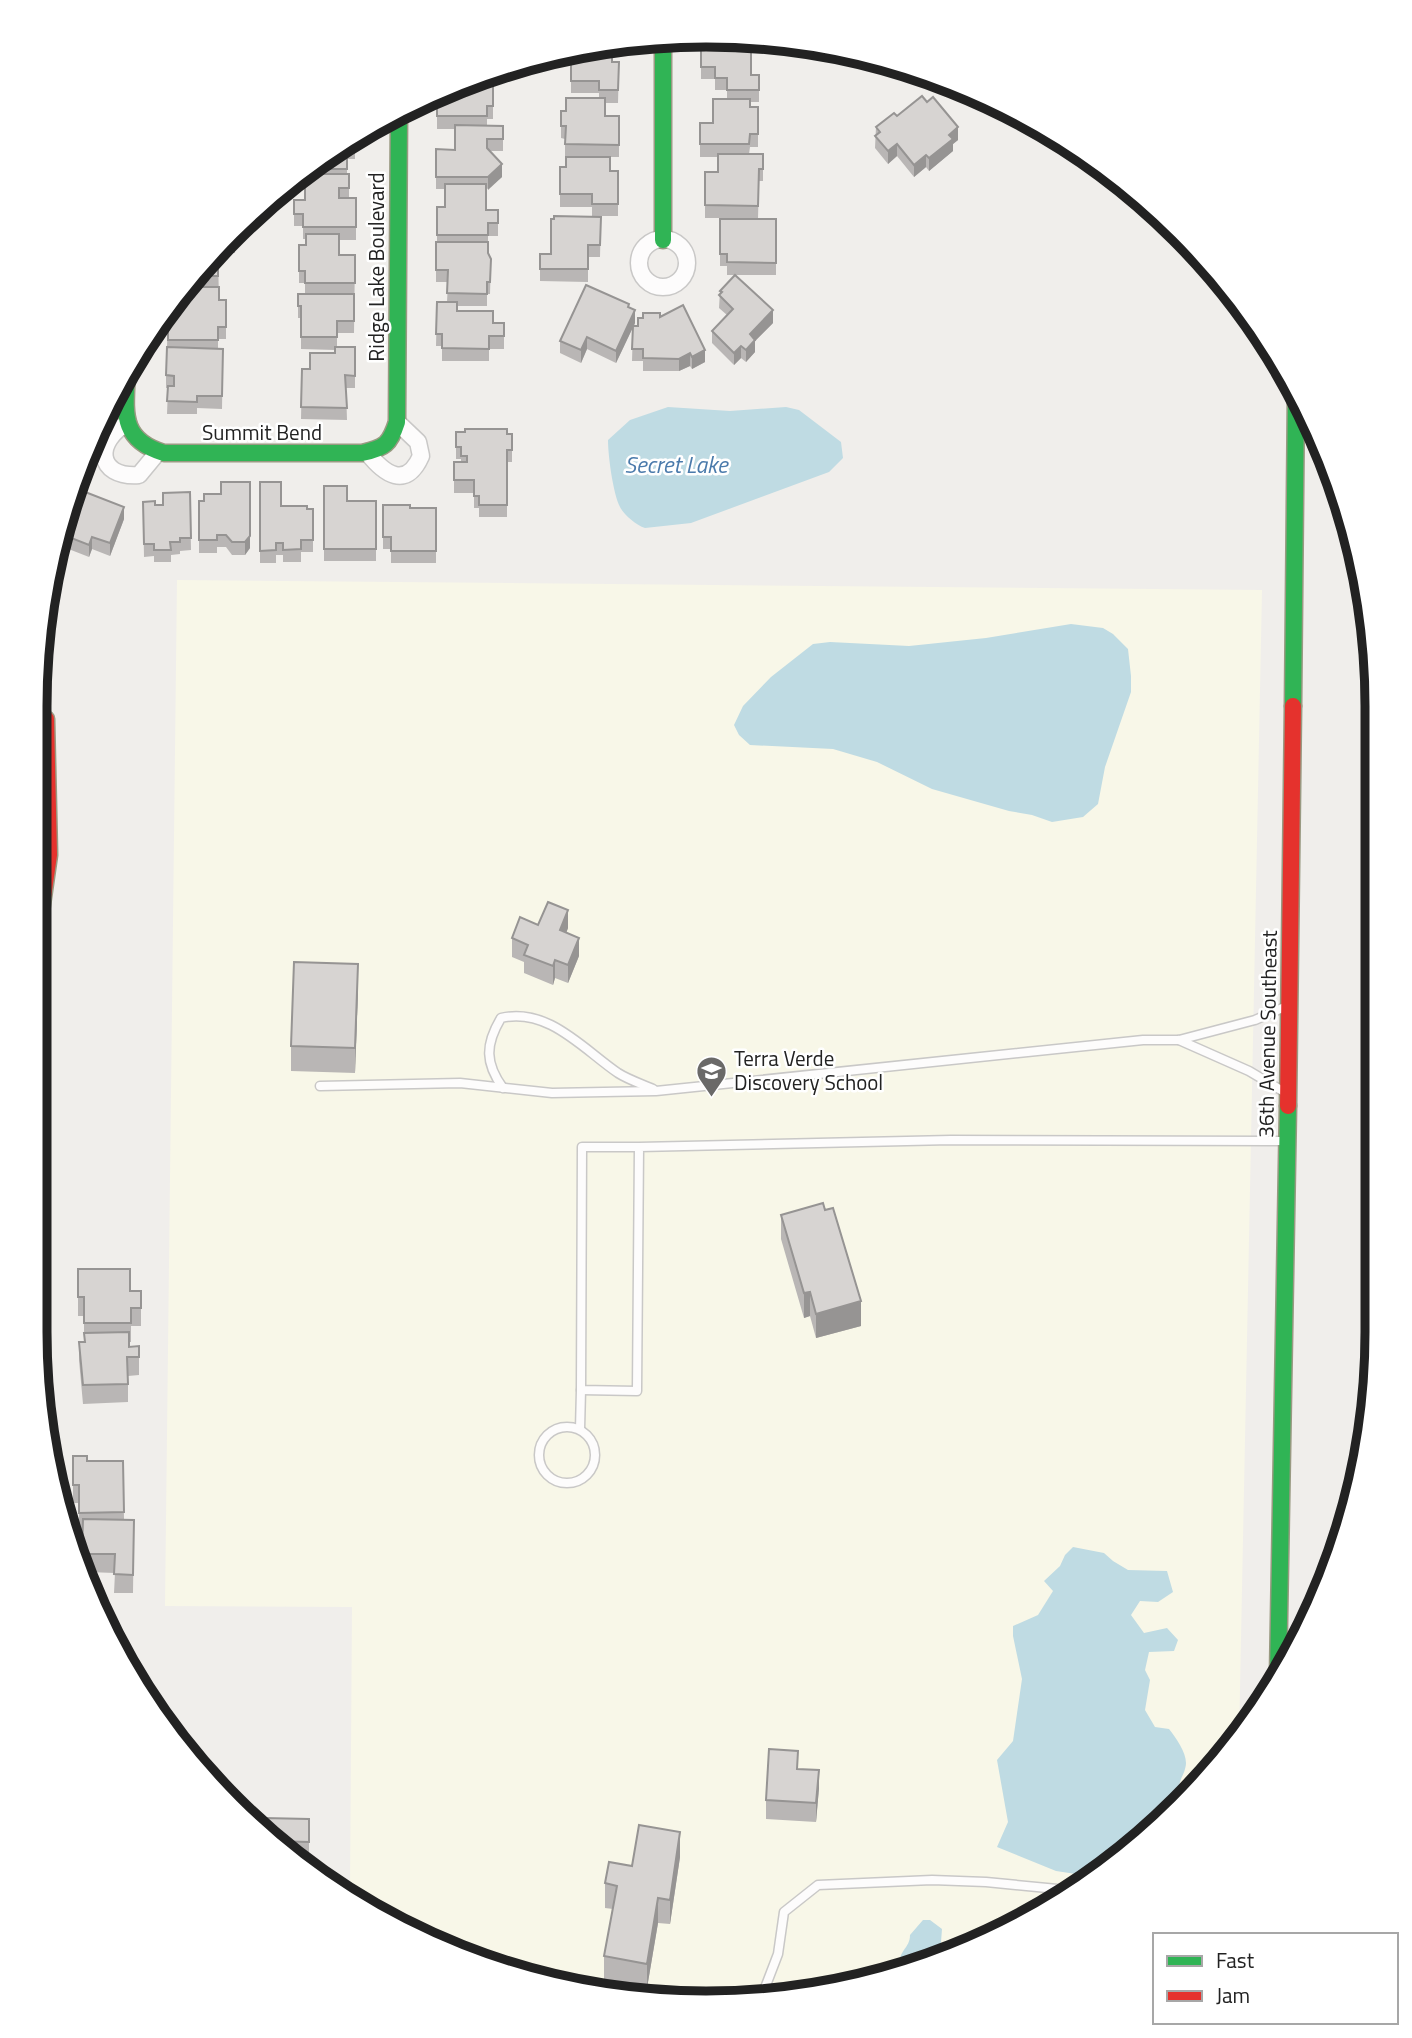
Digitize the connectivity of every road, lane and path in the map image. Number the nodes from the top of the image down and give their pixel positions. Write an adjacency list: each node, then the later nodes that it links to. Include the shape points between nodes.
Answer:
1 (663, 49): 3 (street)
2 (398, 124): 6 (street, Ridge Lake Boulevard)
3 (663, 240)
4 (127, 392): 7 (street)
5 (1296, 413): 12 (street, 36th Avenue Southeast)
6 (397, 422): 9 (street, via 391,440); 9 (street, via 418,442 421,456 412,472 389,473)
7 (128, 423): 8 (street, via 138,444); 8 (street, via 108,440 107,465 121,475 139,475)
8 (158, 452): 9 (street, Summit Bend)
9 (367, 452)
10 (47, 821): 11 (street)
11 (47, 869)
12 (1289, 1005): 13 (lane, via 1255,1020); 17 (street, 36th Avenue Southeast)
13 (1179, 1040): 16 (lane); 17 (lane)
14 (320, 1086): 15 (lane, via 460,1083)
15 (503, 1088): 16 (lane, via 552,1093); 16 (lane, via 493,1073 488,1046 500,1018 515,1015 564,1032 621,1075)
16 (656, 1091)
17 (1288, 1094): 18 (street, 36th Avenue Southeast)
18 (1288, 1142): 19 (lane, via 951,1140); 22 (street, 36th Avenue Southeast)
19 (639, 1147): 20 (lane, via 582,1147); 20 (lane, via 637,1391)
20 (581, 1390): 21 (lane)
21 (580, 1429): 21 (lane, via 561,1426 540,1444 544,1471 559,1482 577,1481 592,1469 596,1451)
22 (1278, 1657)
23 (1057, 1889): 24 (lane, via 932,1880 818,1885 784,1912 778,1954)
24 (765, 1988)

